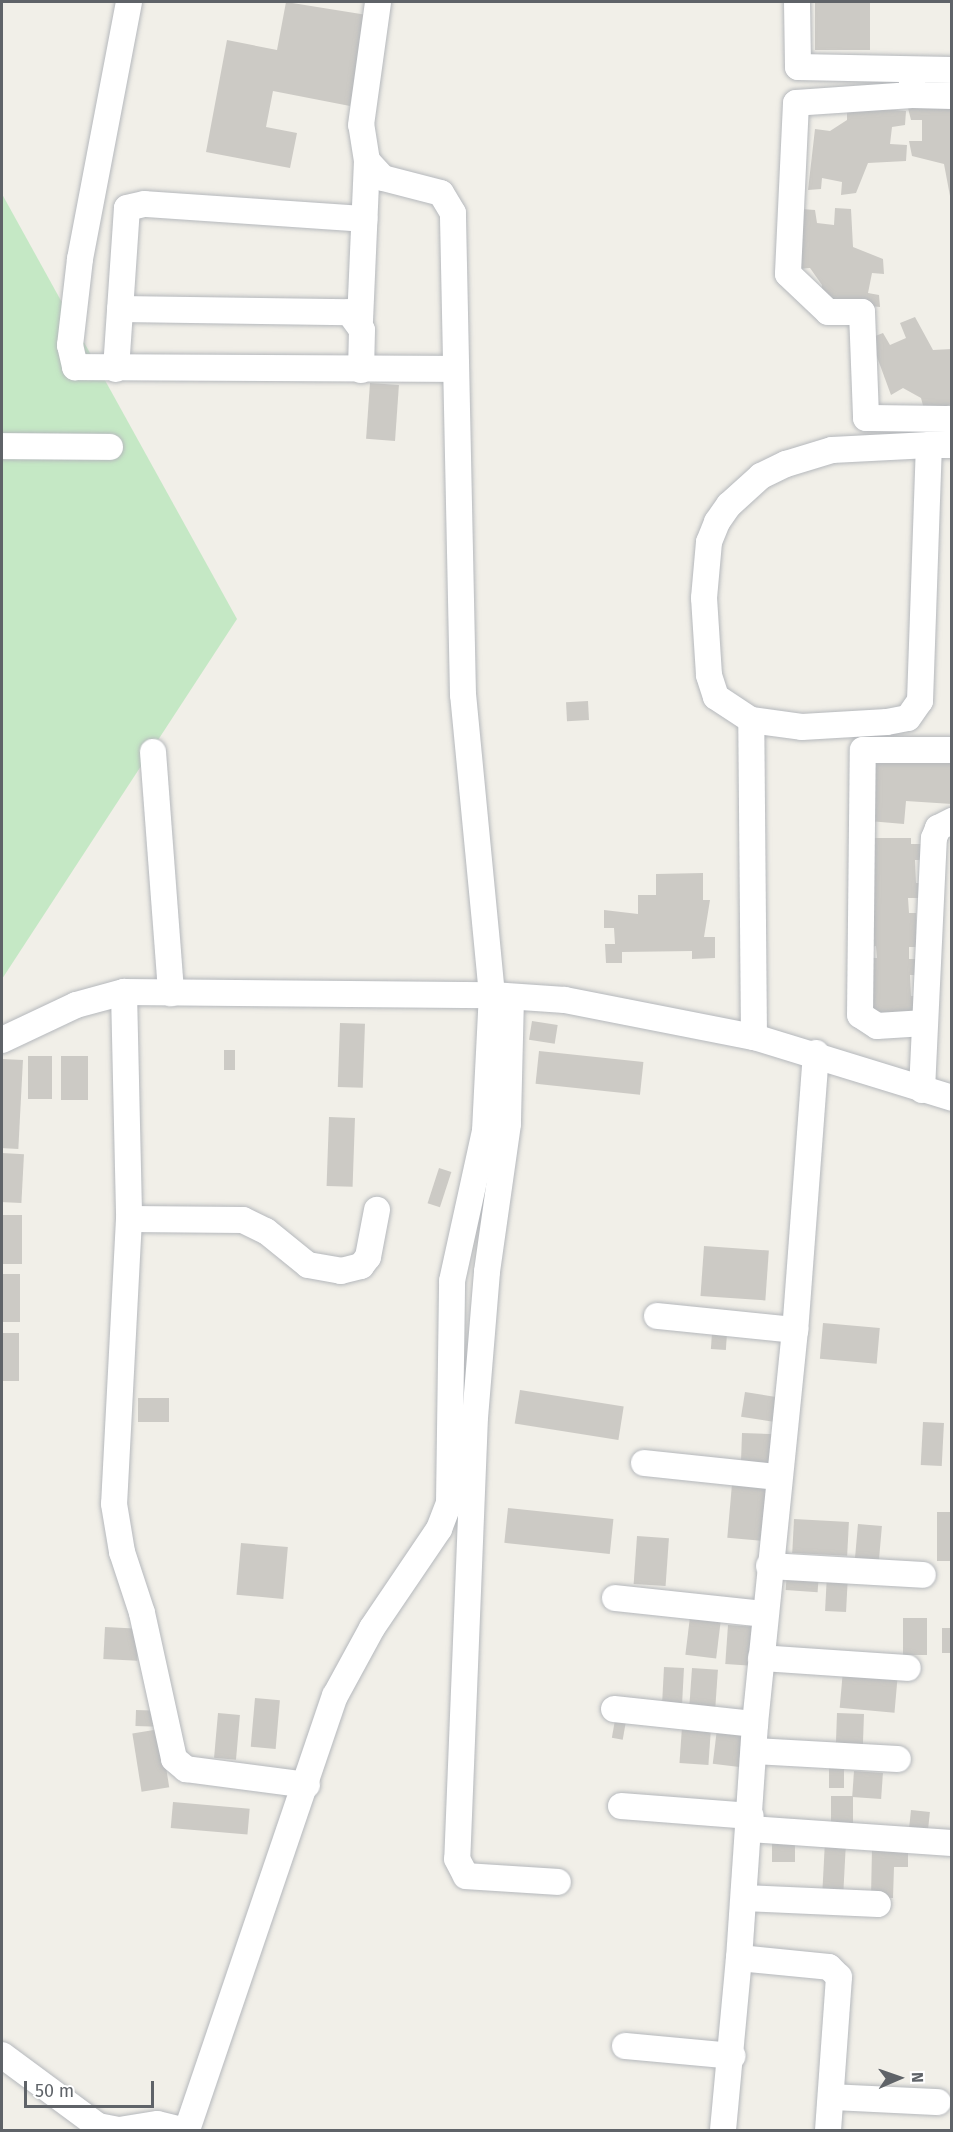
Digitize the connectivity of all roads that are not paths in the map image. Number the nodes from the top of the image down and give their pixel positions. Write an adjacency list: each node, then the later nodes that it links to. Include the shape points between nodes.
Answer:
1 (129, 2): 12 (street, via 80,259 70,345 75,367)
2 (378, 2): 8 (street, via 361,125)
3 (797, 2): 4 (street, via 798,67)
4 (912, 70): 5 (street); 6 (street)
5 (951, 70)
6 (912, 95): 7 (street); 15 (street, via 796,103 788,274 828,312 862,312)
7 (951, 96)
8 (366, 161): 9 (street); 13 (street, via 383,178 431,187 450,206)
9 (364, 219): 10 (street, via 135,204 127,208 123,225); 11 (street)
10 (120, 309): 11 (street, via 349,312); 12 (street)
11 (360, 321): 14 (street)
12 (116, 369): 14 (street)
13 (456, 369): 14 (street); 27 (street, via 463,695)
14 (360, 370)
15 (866, 418): 16 (street); 20 (street)
16 (951, 419)
17 (940, 445): 20 (street); 21 (street, via 921,701 908,718 887,722)
18 (2, 446): 19 (street)
19 (110, 447)
20 (871, 448): 21 (street, via 832,450 761,476 729,505 717,522 709,542 704,598 709,675 716,697)
21 (751, 726): 29 (street)
22 (951, 750): 28 (street, via 863,750 860,1015 877,1026)
23 (153, 752): 26 (street)
24 (951, 821): 28 (street, via 939,828 934,838)
25 (124, 992): 26 (street); 30 (street, via 76,1005); 35 (street)
26 (171, 993): 27 (street)
27 (501, 996): 29 (street, via 565,1000); 50 (street, via 485,1131 452,1281 449,1503 439,1529 354,1659 335,1696); 54 (street, via 508,1124 487,1272 474,1417 457,1859 466,1876)
28 (925, 1023): 32 (street)
29 (754, 1037): 31 (street)
30 (2, 1040)
31 (816, 1053): 32 (street); 37 (street)
32 (922, 1090): 33 (street)
33 (951, 1098)
34 (377, 1210): 35 (street, via 368,1257 361,1266 341,1271 308,1265 266,1231 243,1220)
35 (129, 1218): 50 (street, via 114,1504 171,1752 186,1769)
36 (657, 1317): 37 (street)
37 (795, 1330): 39 (street)
38 (644, 1463): 39 (street)
39 (777, 1477): 40 (street)
40 (769, 1566): 41 (street); 43 (street)
41 (923, 1575)
42 (615, 1598): 43 (street)
43 (764, 1614): 44 (street)
44 (761, 1658): 45 (street); 47 (street)
45 (908, 1668)
46 (614, 1709): 47 (street)
47 (755, 1725): 48 (street)
48 (754, 1751): 49 (street); 52 (street)
49 (898, 1760)
50 (307, 1785): 64 (street)
51 (621, 1806): 52 (street)
52 (750, 1823): 53 (street); 55 (street)
53 (951, 1843)
54 (558, 1882)
55 (744, 1898): 56 (street); 57 (street)
56 (878, 1904)
57 (739, 1958): 60 (street); 61 (street, via 830,1967 839,1977)
58 (625, 2046): 60 (street)
59 (2, 2055): 63 (street, via 98,2126 119,2130 158,2124)
60 (733, 2056): 65 (street)
61 (831, 2097): 62 (street); 66 (street)
62 (938, 2102)
63 (182, 2130)
64 (187, 2130)
65 (723, 2130)
66 (828, 2130)

